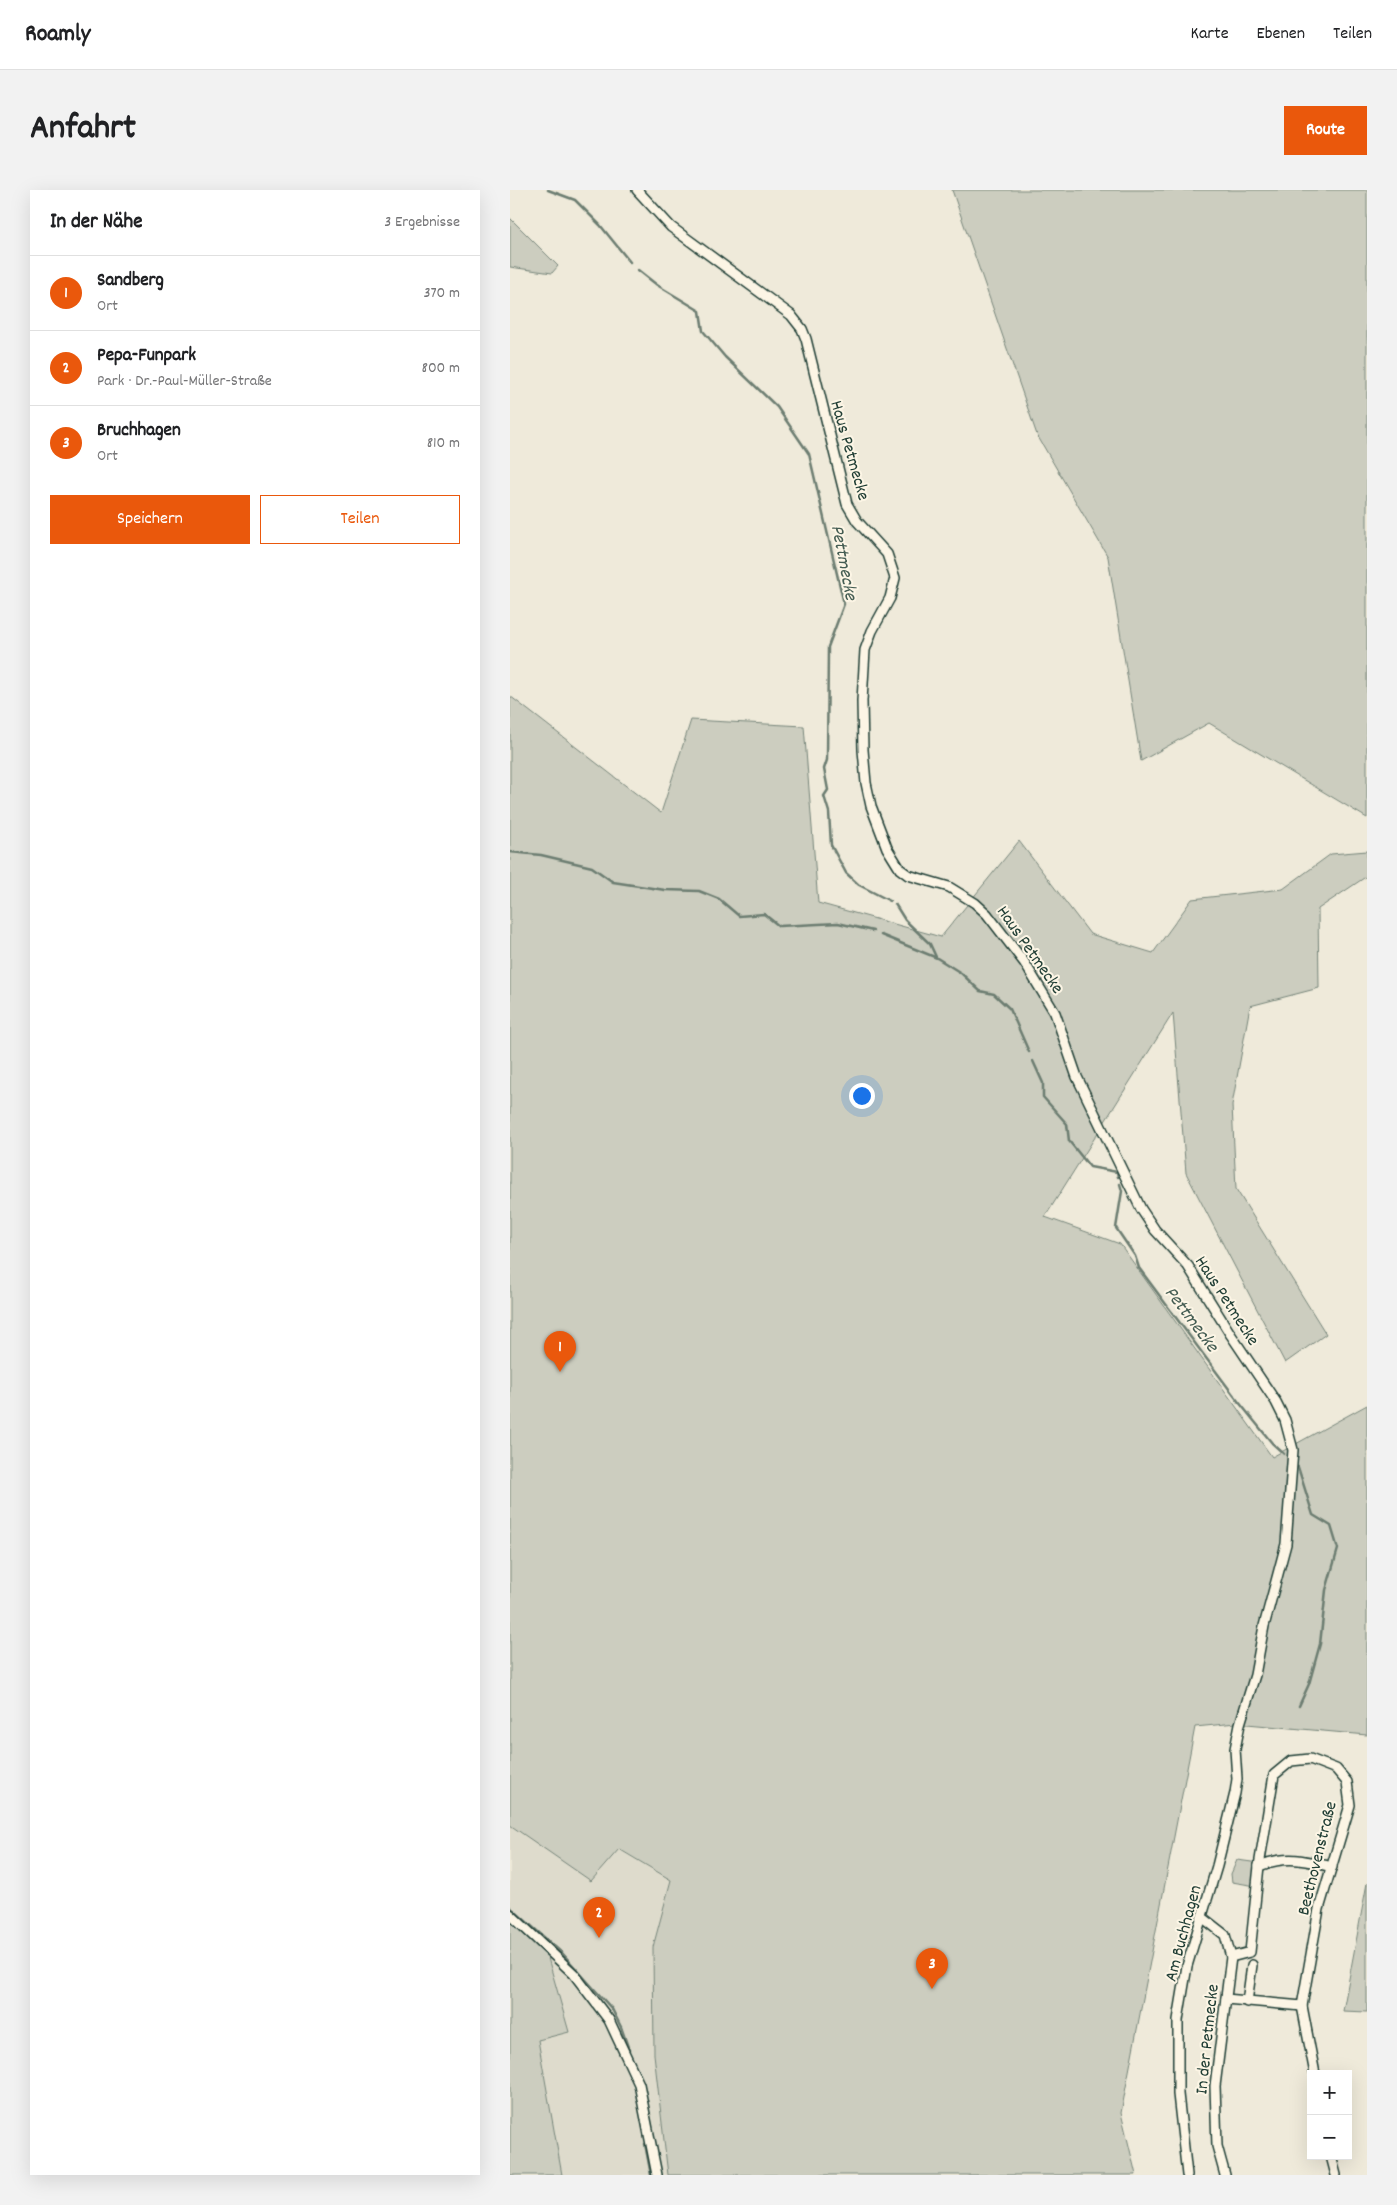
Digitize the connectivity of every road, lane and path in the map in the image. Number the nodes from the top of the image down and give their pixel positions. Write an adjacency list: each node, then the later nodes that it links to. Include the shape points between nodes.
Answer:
1 (636, 190): 2 (street, Haus Petmecke, via 671,227 772,300 797,322 806,339 847,504 891,561 894,586 865,650 862,701 866,783 887,848 900,869 908,875 949,887 975,903 1024,962 1055,1013 1077,1077 1141,1209 1155,1230 1188,1266 1285,1420 1293,1450 1286,1544)
2 (1246, 1704): 6 (street, Am Buchhagen, via 1235,1748 1235,1793)
3 (1259, 1866): 4 (street, via 1275,1859 1305,1860); 4 (street, Beethovenstraße, via 1274,1775 1291,1761 1310,1759 1336,1769 1347,1782 1350,1805); 7 (street, Beethovenstraße, via 1250,1952)
4 (1332, 1867): 11 (street, Beethovenstraße, via 1319,1909)
5 (510, 1914): 14 (street, via 574,1974 609,2020 639,2084)
6 (1202, 1917): 7 (street, In der Petmecke, via 1225,1934); 15 (street, Am Buchhagen, via 1187,1966 1177,2044)
7 (1231, 1957): 9 (street, In der Petmecke)
8 (1252, 1966): 10 (street)
9 (1226, 1999): 10 (street); 16 (street, In der Petmecke, via 1215,2086 1218,2146)
10 (1247, 2002): 11 (street)
11 (1302, 2006): 12 (street, Beethovenstraße)
12 (1314, 2070)
13 (1332, 2160): 17 (street)
14 (657, 2175)
15 (1187, 2175)
16 (1226, 2175)
17 (1336, 2175)

